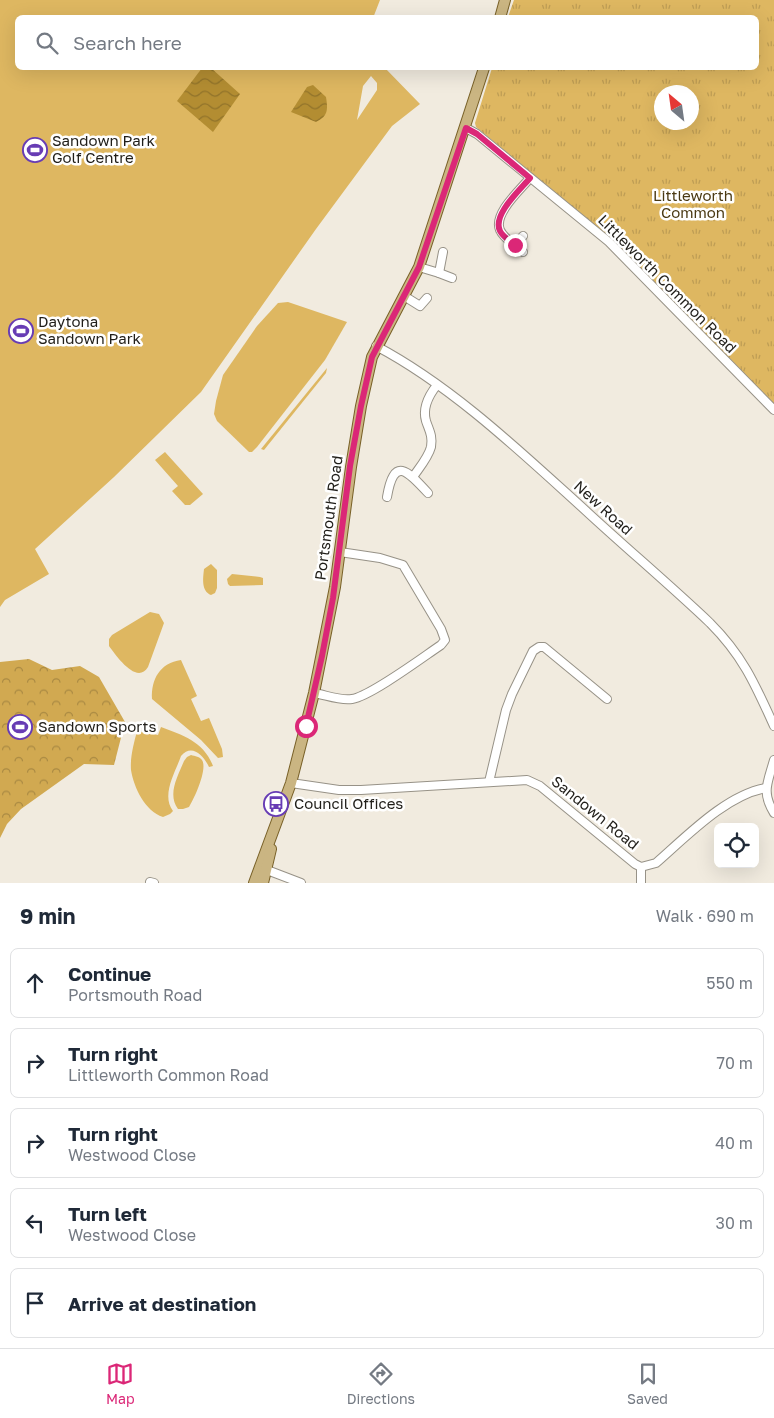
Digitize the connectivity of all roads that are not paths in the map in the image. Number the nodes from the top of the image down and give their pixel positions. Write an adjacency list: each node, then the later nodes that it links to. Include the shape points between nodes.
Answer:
1 (505, 0): 2 (main road)
2 (501, 15)
3 (483, 70): 4 (main road, Portsmouth Road)
4 (466, 128): 5 (street, Littleworth Common Road); 10 (main road, Portsmouth Road)
5 (530, 178): 7 (street, via 500,216 498,224 501,232); 17 (street, Littleworth Common Road, via 609,242)
6 (523, 236): 7 (street)
7 (515, 245): 9 (street)
8 (444, 252): 11 (street)
9 (523, 252)
10 (419, 267): 11 (street); 13 (main road, Portsmouth Road)
11 (439, 273): 12 (street)
12 (452, 278)
13 (404, 296): 14 (street, via 420,306); 15 (main road, Portsmouth Road)
14 (427, 298)
15 (376, 346): 16 (street, New Road); 23 (main road, Portsmouth Road, via 350,466)
16 (437, 385): 18 (street, via 428,398 425,412 432,437); 26 (street, New Road, via 542,471 722,634 745,664)
17 (774, 410)
18 (428, 454): 19 (street); 20 (street)
19 (436, 460)
20 (413, 477): 21 (street); 22 (street, via 396,472 389,484)
21 (428, 493)
22 (387, 497)
23 (340, 552): 24 (main road, Portsmouth Road); 24 (street, via 402,565 445,640 442,645 354,699)
24 (314, 693): 29 (main road, Portsmouth Road)
25 (607, 699): 28 (street, via 544,647 538,647 533,651 506,710)
26 (774, 726)
27 (774, 760): 30 (street)
28 (489, 782): 29 (street, Sandown Road, via 361,790); 32 (street, Sandown Road, via 534,782)
29 (291, 783): 33 (main road, Portsmouth Road)
30 (766, 788): 31 (street, via 767,802); 32 (street, Sandown Road, via 734,799 656,863)
31 (774, 813)
32 (641, 867): 37 (street)
33 (263, 869): 34 (main road); 35 (main road); 36 (street)
34 (254, 883)
35 (263, 883)
36 (300, 883)
37 (641, 883)

